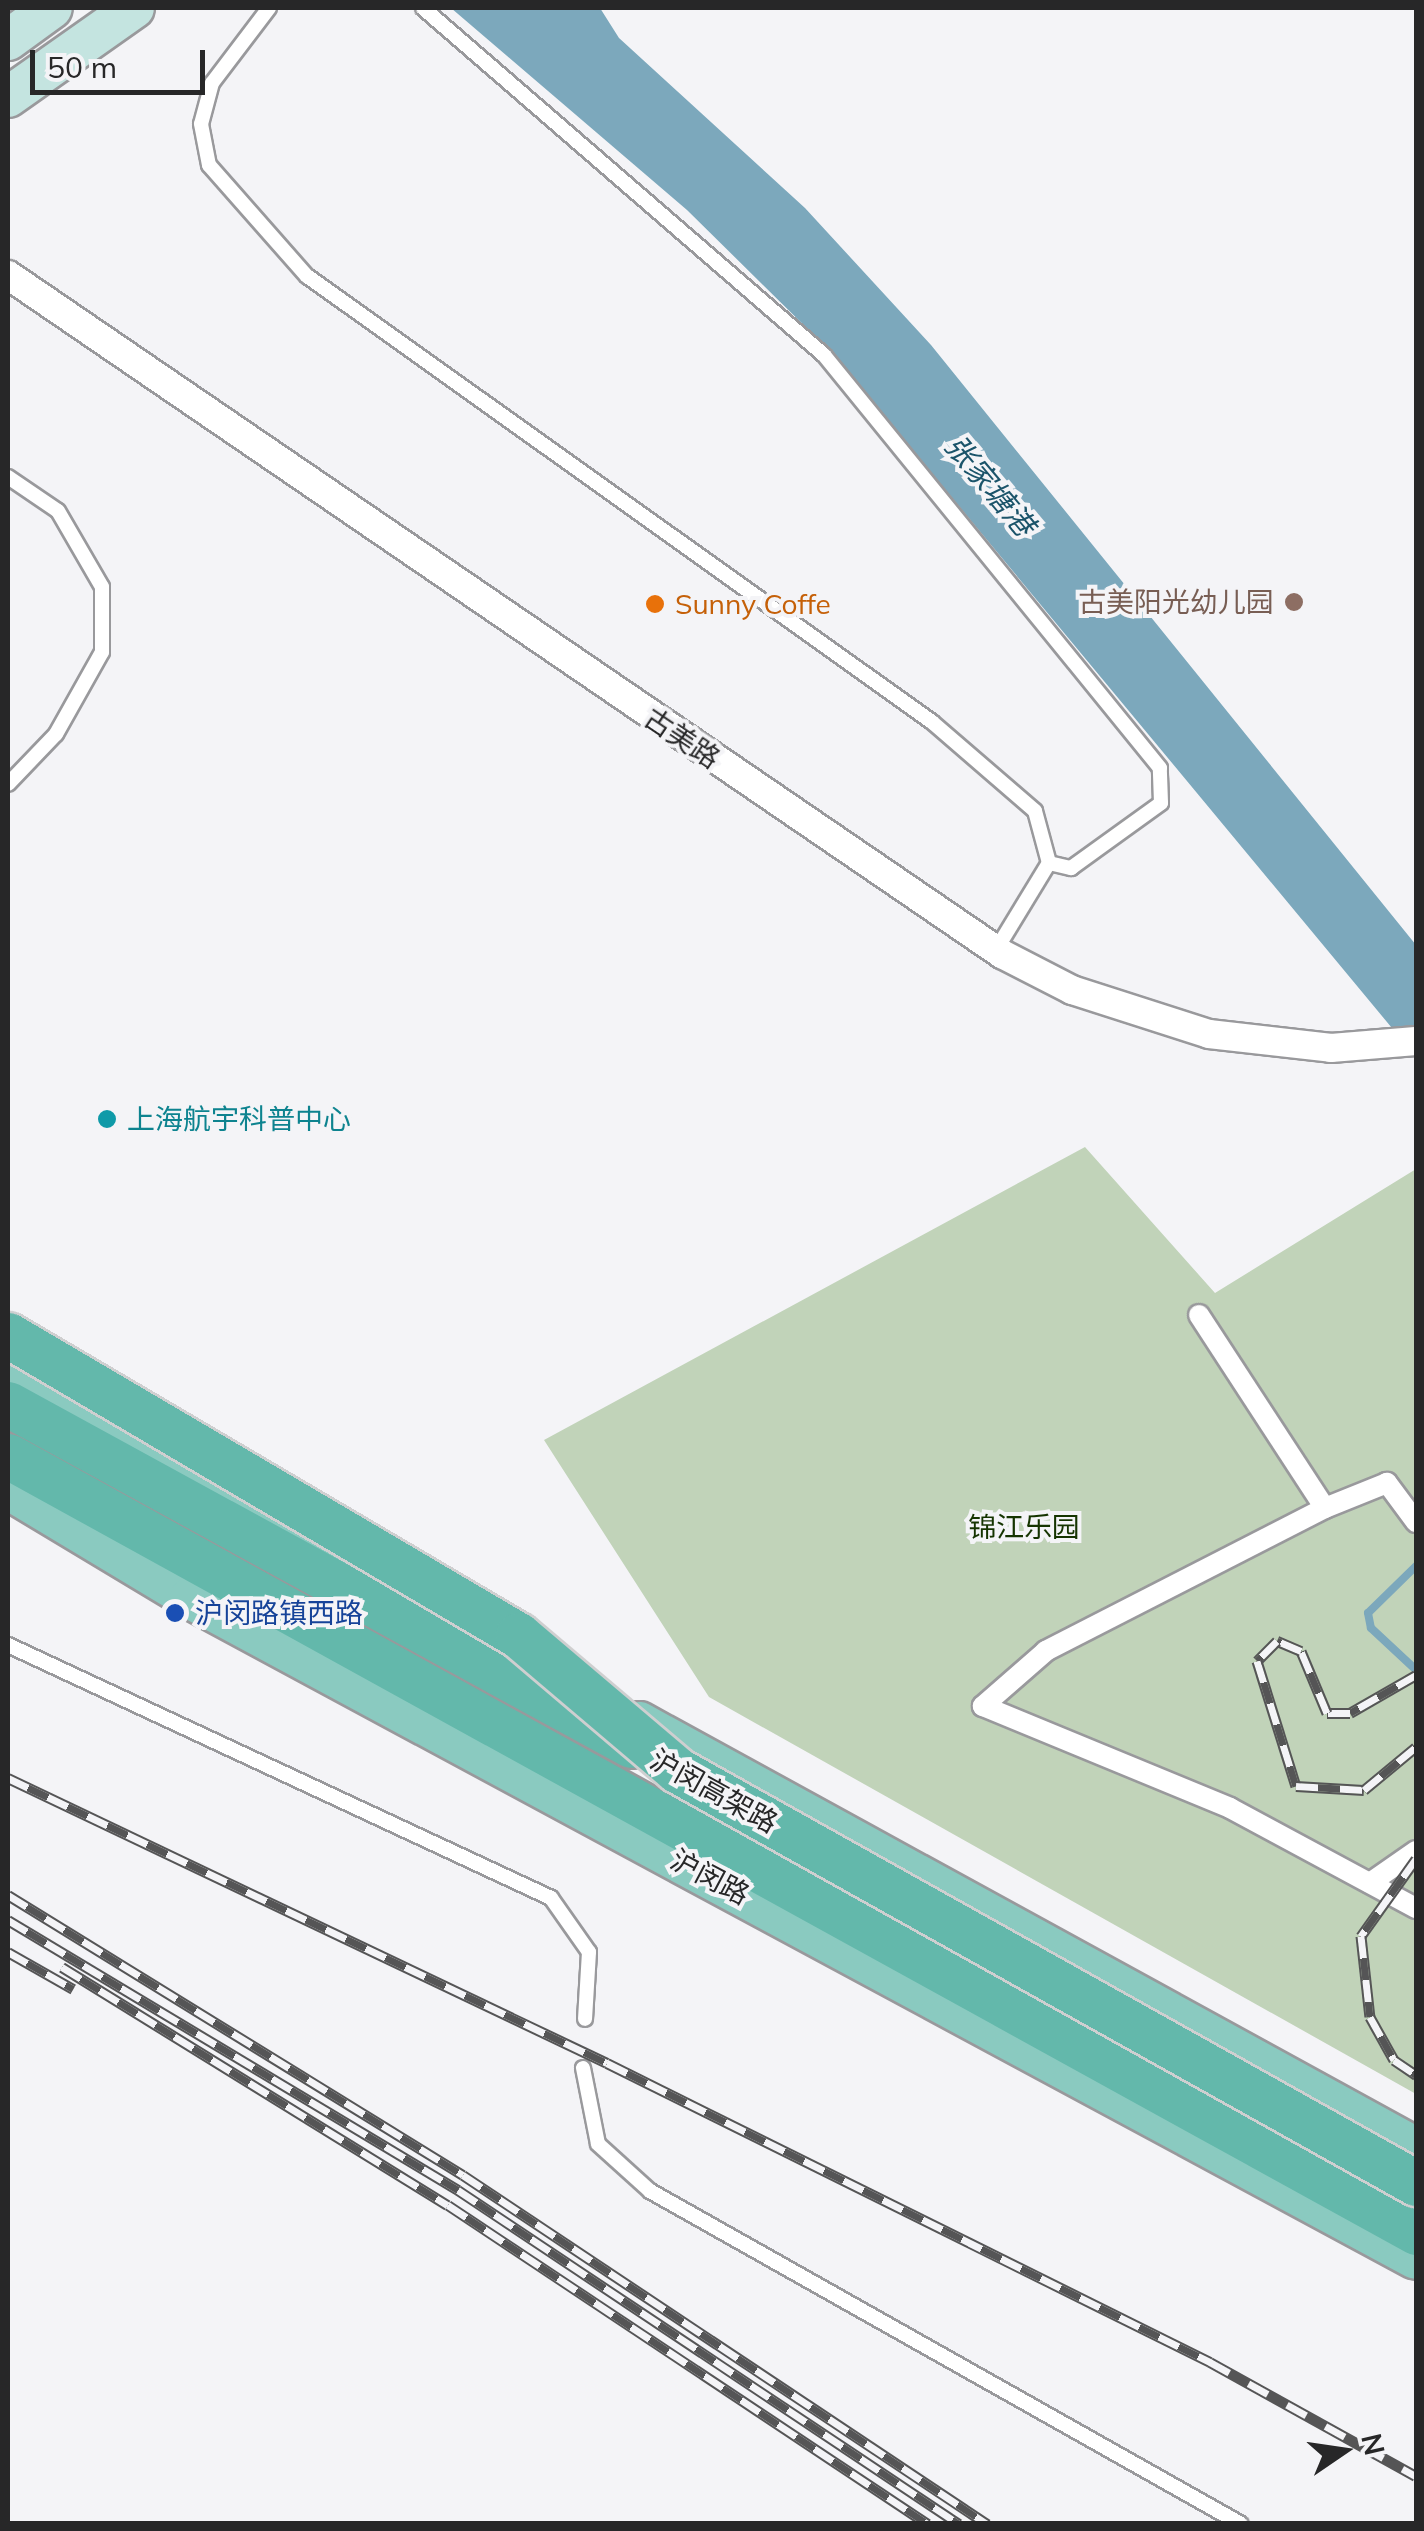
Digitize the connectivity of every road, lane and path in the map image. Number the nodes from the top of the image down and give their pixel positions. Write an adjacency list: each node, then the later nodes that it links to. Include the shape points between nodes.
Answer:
1 (52, 8): 5 (main road)
2 (134, 8): 6 (main road)
3 (269, 8): 10 (lane, via 212,83 201,124 209,164 259,224 378,333 541,436 932,722 1036,811)
4 (423, 8): 10 (lane, via 824,354 1160,768 1162,803 1071,868)
5 (8, 40)
6 (8, 97)
7 (8, 275): 11 (street, 古美路)
8 (8, 477): 9 (lane, via 58,511 102,587 102,652 56,734)
9 (8, 784)
10 (1049, 862): 11 (lane)
11 (996, 950): 12 (street, 古美路, via 1072,990 1177,1026 1277,1045)
12 (1416, 1041)
13 (1199, 1315): 19 (street)
14 (8, 1335): 22 (highway, bridge, via 518,1635)
15 (8, 1377): 28 (main road)
16 (8, 1404): 22 (highway, 沪闵高架路, bridge)
17 (8, 1456): 32 (highway, 沪闵高架路)
18 (8, 1488): 33 (main road, 沪闵路, via 191,1598)
19 (1324, 1508): 20 (street, via 1387,1483); 24 (street, via 1046,1651 984,1706 1230,1808)
20 (1416, 1522)
21 (8, 1645): 26 (lane, via 551,1898 589,1952)
22 (677, 1770): 30 (highway, 沪闵高架路, bridge)
23 (1416, 1852): 24 (street)
24 (1370, 1883): 25 (street)
25 (1416, 1908)
26 (585, 2019)
27 (582, 2068): 34 (lane, via 598,2144 650,2191)
28 (1320, 2096): 29 (main road); 31 (main road, via 1353,2168)
29 (1416, 2149)
30 (1416, 2183)
31 (1416, 2203)
32 (1416, 2232)
33 (1416, 2258)
34 (1241, 2524)

